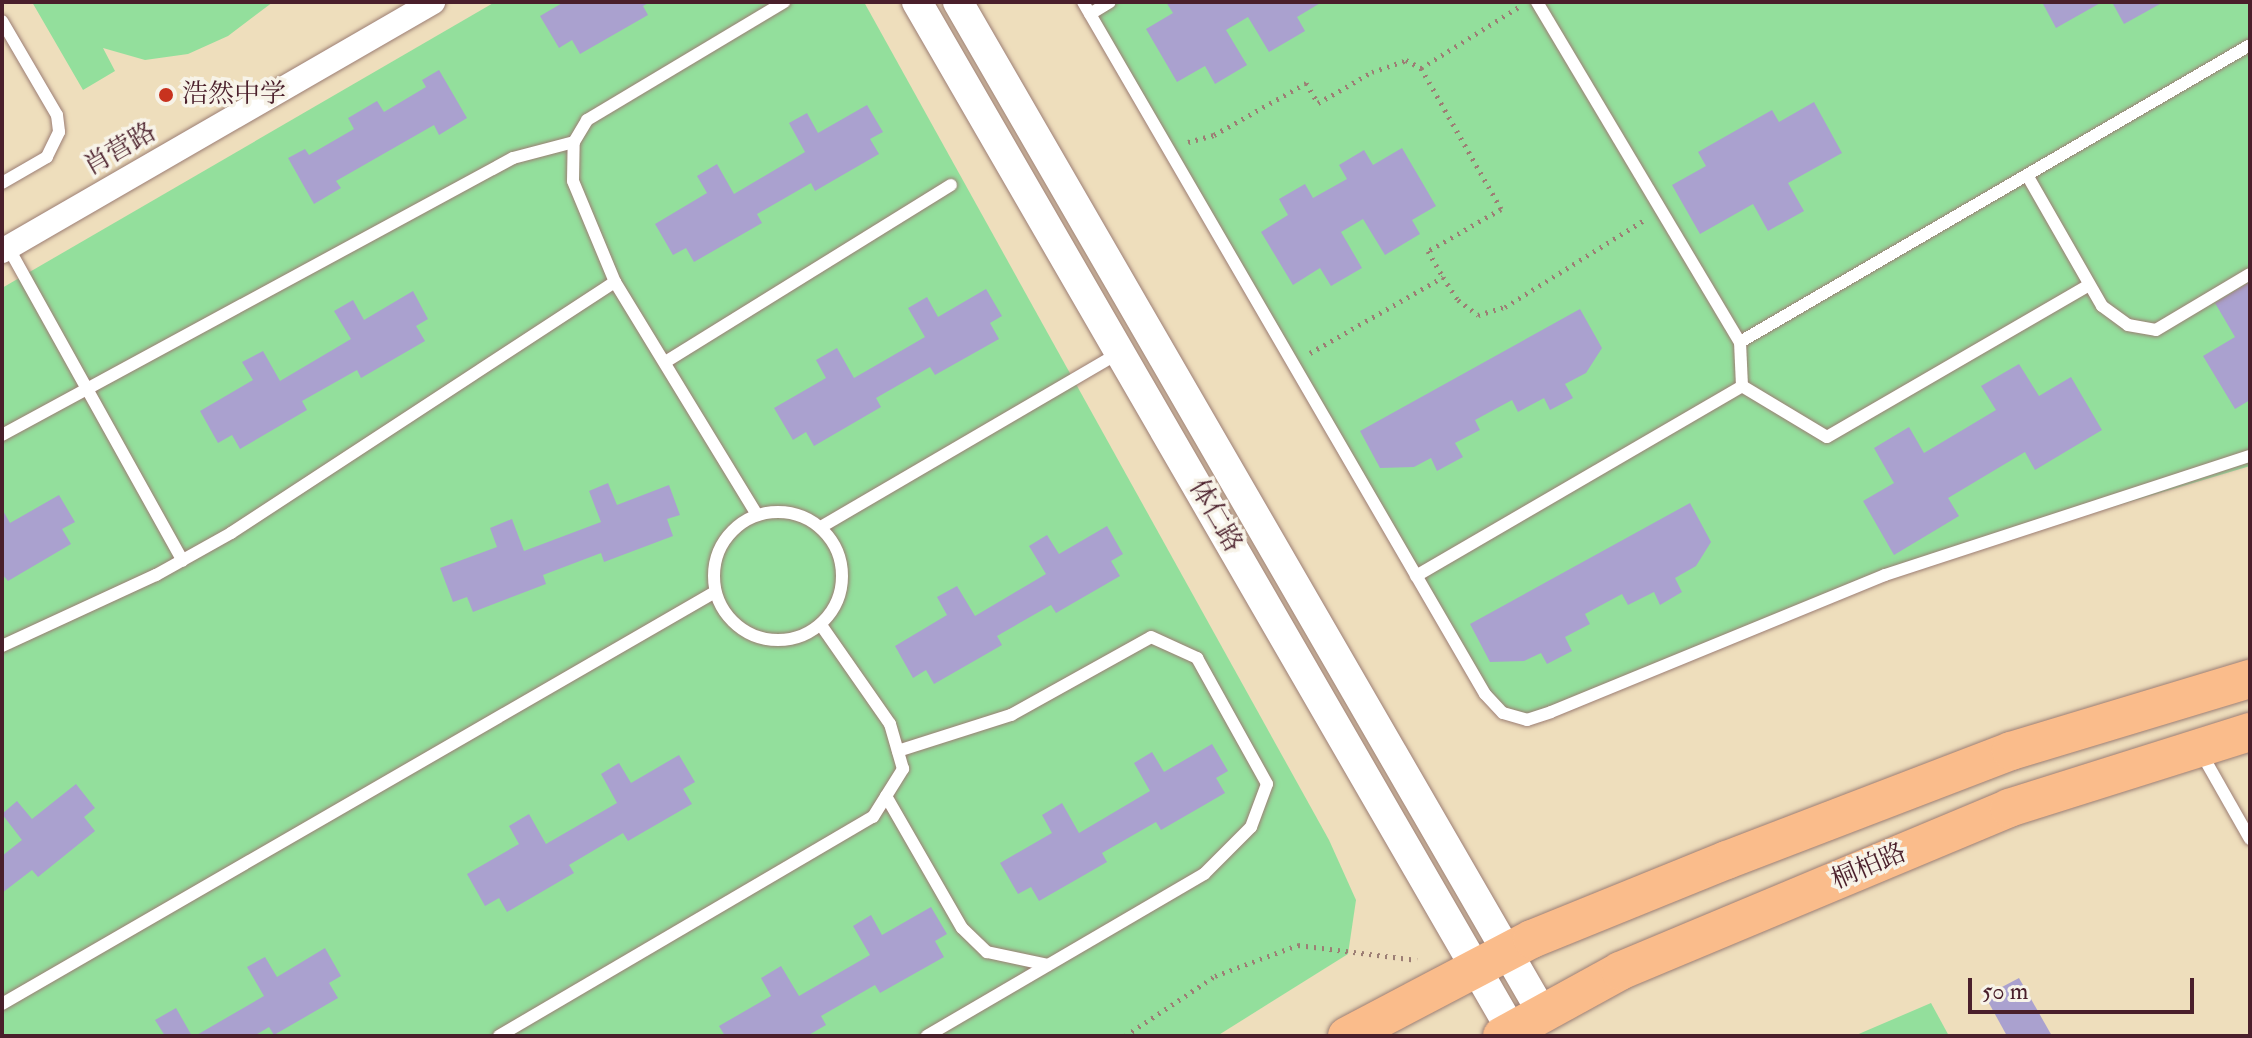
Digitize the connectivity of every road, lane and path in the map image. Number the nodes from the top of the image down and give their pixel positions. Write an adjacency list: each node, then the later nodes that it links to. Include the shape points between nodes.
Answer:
1 (433, 2): 18 (street, 肖营路)
2 (784, 2): 13 (lane, via 587,120)
3 (917, 2): 24 (street, 体仁路)
4 (958, 2): 44 (street, 体仁路)
5 (1110, 2): 8 (lane)
6 (1527, 2): 11 (path)
7 (1537, 2): 17 (lane)
8 (1086, 8): 12 (lane)
9 (2, 21): 15 (lane, via 57,115 59,132 47,157)
10 (2250, 45): 14 (lane)
11 (1421, 68): 12 (path, via 1406,60 1372,72 1318,103 1306,83 1214,135 1181,144); 20 (path, via 1501,209 1428,251)
12 (1160, 135): 26 (lane)
13 (574, 142): 21 (lane, via 573,181); 28 (lane, via 513,158)
14 (2027, 175): 22 (lane); 23 (lane)
15 (2, 183)
16 (951, 185): 25 (lane)
17 (1661, 209): 20 (path, via 1505,307 1478,315 1458,300); 23 (lane)
18 (5, 249): 28 (lane)
19 (2250, 274): 22 (lane, via 2156,330 2128,325 2102,306)
20 (1443, 277): 26 (path)
21 (615, 282): 25 (lane); 33 (lane)
22 (2089, 285): 27 (lane, via 1827,437)
23 (1740, 342): 27 (lane)
24 (1120, 352): 32 (lane); 44 (street, 体仁路)
25 (667, 361): 31 (lane)
26 (1293, 363): 34 (lane)
27 (1742, 386): 34 (lane)
28 (85, 387): 29 (lane); 33 (lane)
29 (2, 435)
30 (2250, 456): 34 (lane, via 1885,575 1527,720 1503,713 1485,694)
31 (757, 515): 32 (lane, via 779,511); 35 (lane, via 722,543 715,562)
32 (821, 527): 36 (lane, via 835,545 842,588)
33 (183, 561): 37 (lane)
34 (1416, 576)
35 (715, 592): 36 (lane, via 729,619 763,640 784,641); 46 (lane)
36 (821, 625): 41 (lane, via 890,724)
37 (2, 646)
38 (2250, 679): 44 (main road, via 2011,751 1727,860)
39 (2250, 732): 40 (main road, 桐柏路)
40 (2198, 748): 43 (lane); 47 (main road, 桐柏路, via 2009,808 1620,971)
41 (898, 751): 42 (lane, via 903,769); 45 (lane, via 1011,715 1151,637 1197,658 1267,784 1251,827 1204,874)
42 (886, 796): 45 (lane, via 962,928 987,952); 48 (lane, via 873,817)
43 (2250, 839)
44 (1491, 960): 47 (street, 体仁路); 50 (path, via 1298,945 1215,976); 51 (main road)
45 (1048, 965): 49 (lane)
46 (2, 1004)
47 (1519, 1027)
48 (499, 1036)
49 (927, 1036)
50 (1125, 1036)
51 (1347, 1036)

